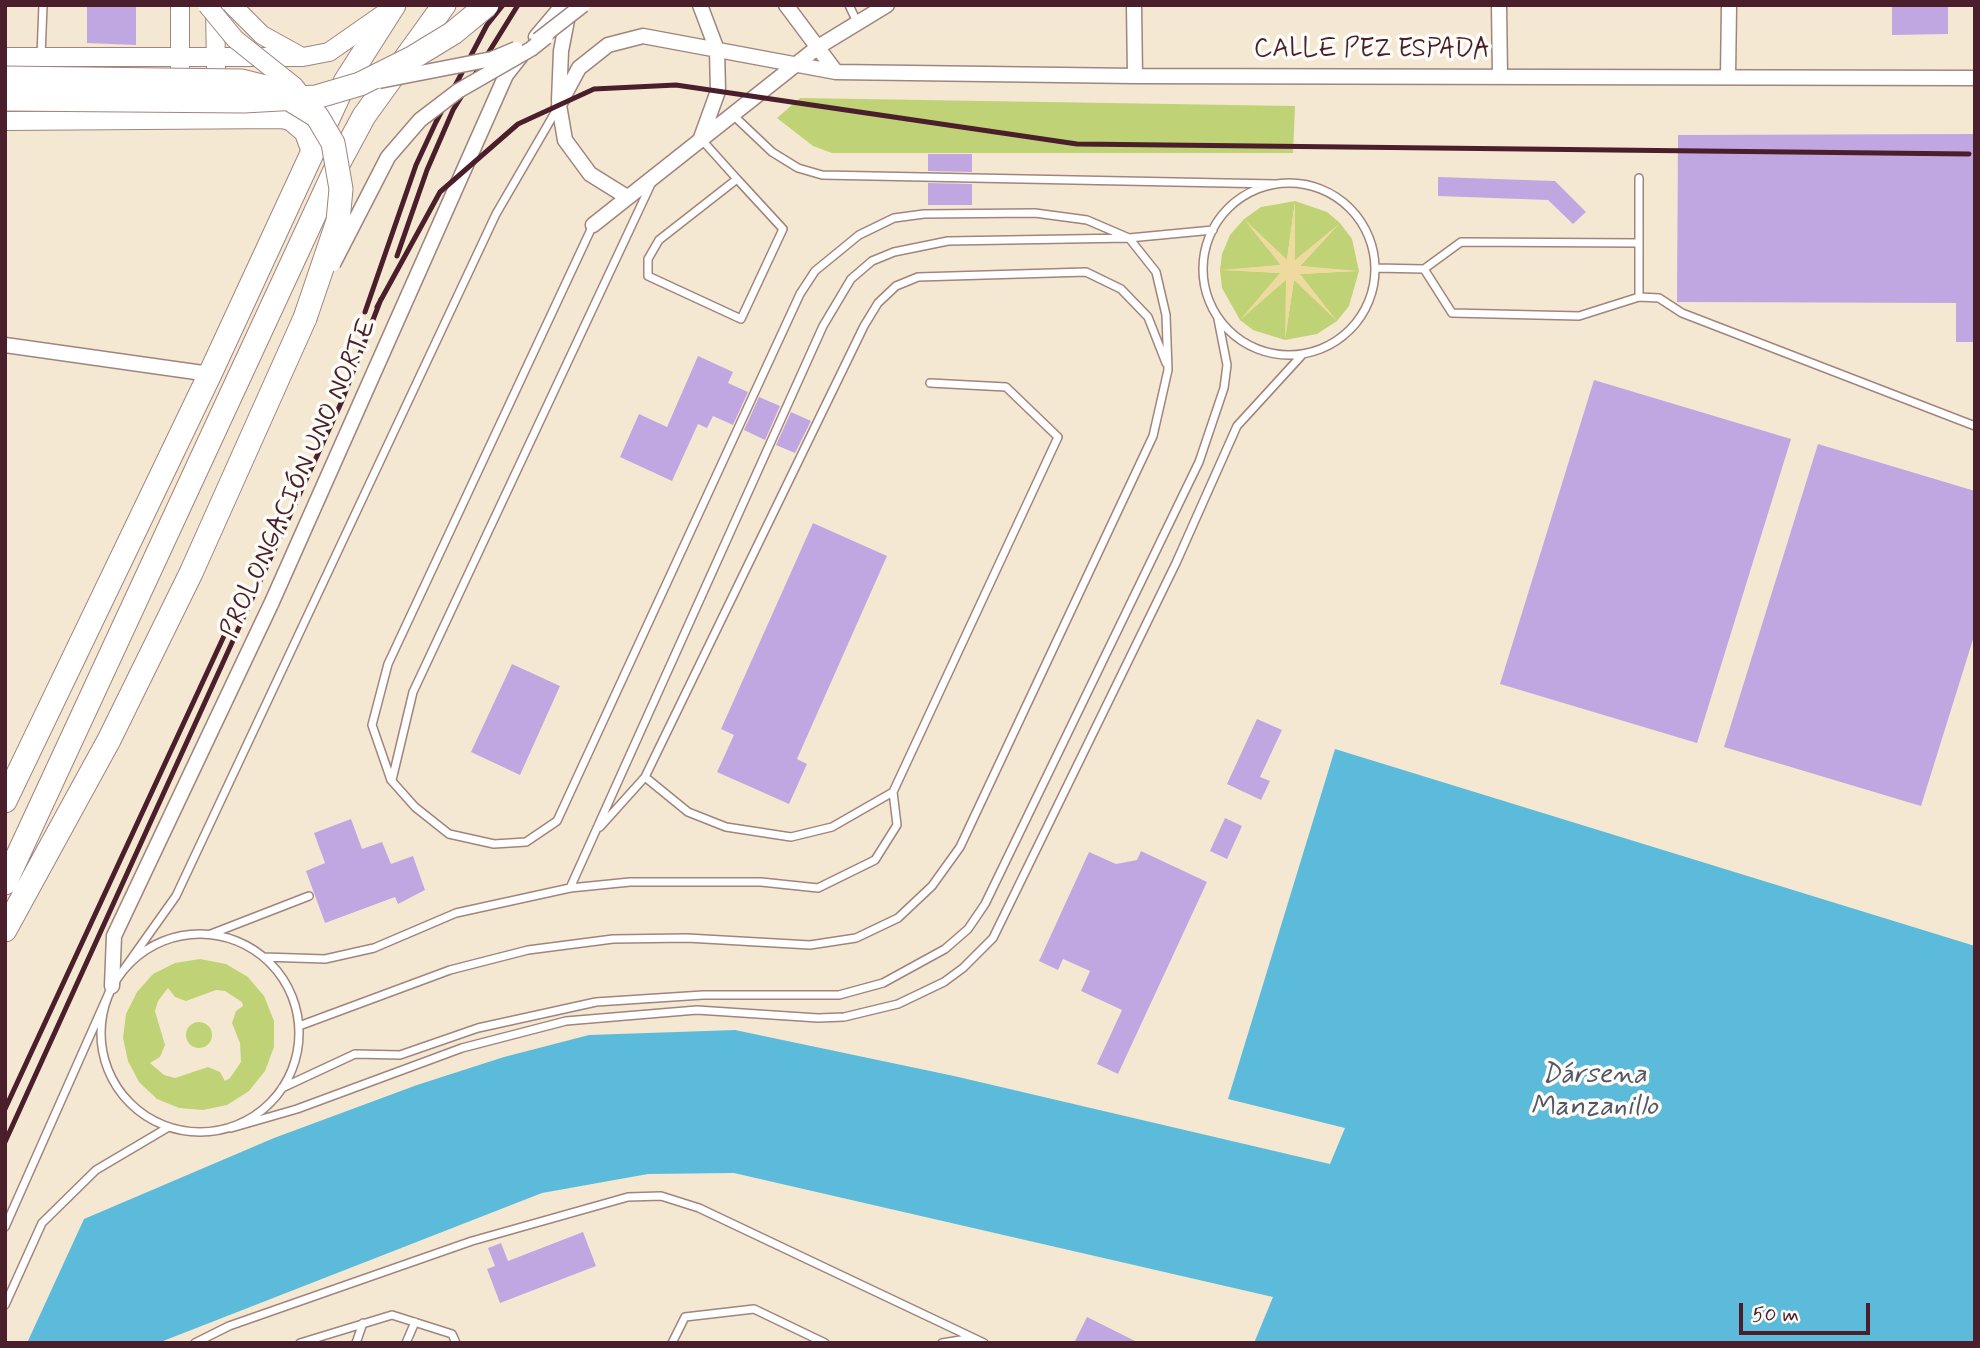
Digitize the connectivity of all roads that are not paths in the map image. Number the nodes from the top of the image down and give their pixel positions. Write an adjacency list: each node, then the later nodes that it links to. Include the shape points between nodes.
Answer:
1 (43, 5): 24 (lane)
2 (180, 5): 26 (street)
3 (207, 5): 39 (street, bridge, via 226,30 293,86)
4 (215, 5): 27 (street)
5 (232, 5): 25 (street, via 262,34)
6 (444, 5): 70 (main road, via 364,116 336,168)
7 (487, 5): 35 (main road, bridge, via 453,33)
8 (562, 5): 76 (street, PROLONGACIÓN UNO NORTE, via 506,75 272,602 114,936)
9 (570, 5): 37 (street, via 561,51)
10 (583, 5): 20 (street, bridge)
11 (700, 5): 22 (street)
12 (786, 5): 21 (street)
13 (849, 5): 19 (lane)
14 (887, 5): 19 (street)
15 (1134, 5): 30 (street)
16 (1499, 5): 31 (street)
17 (1729, 5): 32 (street)
18 (394, 6): 25 (street, via 329,51); 44 (main road, via 345,82)
19 (857, 22): 21 (street)
20 (546, 37): 35 (street, bridge, via 492,59); 57 (street, bridge, via 420,120 396,148 367,196)
21 (818, 47): 28 (street); 29 (street)
22 (717, 50): 28 (street, CALLE PEZ ESPADA); 37 (street, via 643,36 608,46 579,68); 43 (street, via 718,91)
23 (5, 57): 24 (street)
24 (41, 57): 26 (street)
25 (303, 57): 27 (street)
26 (180, 58): 27 (street); 40 (street)
27 (216, 59): 41 (street)
28 (797, 64): 29 (street, CALLE PEZ ESPADA); 38 (street)
29 (836, 72): 30 (street, CALLE PEZ ESPADA)
30 (1135, 76): 31 (street, CALLE PEZ ESPADA)
31 (1500, 76): 32 (street, CALLE PEZ ESPADA)
32 (1728, 76): 34 (street, CALLE PEZ ESPADA)
33 (5, 78): 39 (main road, bridge, via 241,81 273,89)
34 (1975, 78)
35 (360, 84): 36 (main road, bridge, via 316,97 244,101)
36 (5, 99)
37 (559, 105): 49 (street, via 565,140 590,174); 76 (lane, via 496,214 176,896)
38 (732, 114): 43 (street); 48 (lane, via 772,152 822,175)
39 (317, 116): 57 (main road, bridge, via 333,143 341,189 338,221)
40 (180, 119): 41 (street); 42 (street)
41 (215, 120): 44 (street, via 290,121 304,133)
42 (5, 121)
43 (700, 139): 45 (street); 47 (lane)
44 (312, 155): 62 (main road)
45 (656, 173): 49 (street); 66 (lane, via 412,692)
46 (1639, 178): 53 (lane)
47 (737, 179): 47 (lane, via 783,229 741,319 648,276 648,259 659,240)
48 (1275, 184): 51 (lane, via 1250,192 1228,208); 54 (lane, via 1302,183 1328,191 1350,207 1366,229)
49 (627, 197): 50 (street)
50 (593, 225): 66 (lane, via 388,664 372,725)
51 (1213, 230): 52 (lane); 58 (lane, via 1203,275)
52 (1129, 238): 61 (lane, via 1156,272 1166,315); 66 (lane, via 1087,220 1035,213 924,214 894,218 833,253 800,294 557,821 526,842 494,844 449,834); 69 (lane, via 948,241 894,252 872,261 851,279 823,326)
53 (1639, 243): 55 (lane, via 1461,242); 56 (lane)
54 (1375, 268): 55 (lane); 60 (lane, via 1367,308 1351,330 1328,346)
55 (1424, 269): 56 (lane, via 1452,313 1579,316)
56 (1639, 297): 64 (lane, via 1659,298 1682,313)
57 (305, 318): 73 (main road, via 173,609)
58 (1218, 319): 60 (lane, via 1255,349); 78 (lane, via 1227,365 1224,388 1199,462 985,904 968,929 946,949 883,983 839,995 703,995 596,1002 478,1028 400,1055 355,1054)
59 (5, 345): 62 (street)
60 (1302, 355): 80 (lane, via 1237,426 1176,564 993,939 944,982 898,1004 844,1017 696,1010 566,1021 463,1048 297,1109)
61 (1168, 370): 65 (lane, via 1148,317 1121,289 1086,272 918,277 896,285 877,303 864,326); 77 (lane, via 1153,436 960,847 932,886 898,918 856,938 810,945 687,937 528,950 450,970)
62 (210, 374): 68 (main road)
63 (930, 383): 67 (lane, via 1006,387 1058,437)
64 (1975, 426)
65 (645, 777): 67 (lane, via 688,812 726,827 791,837 832,827); 69 (lane)
66 (391, 780)
67 (893, 792): 71 (lane, via 897,825 875,860 818,888 735,882 631,882)
68 (5, 801)
69 (595, 832): 71 (lane)
70 (5, 883)
71 (570, 888): 75 (lane, via 456,913 374,948 325,959)
72 (309, 896): 74 (lane)
73 (5, 930)
74 (210, 934): 75 (lane, via 239,941); 76 (lane, via 181,935 154,945 130,962)
75 (264, 957): 77 (lane, via 282,976 294,1000)
76 (112, 986): 79 (lane, via 101,1018 102,1053 114,1085 137,1111); 81 (lane)
77 (299, 1026): 78 (lane, via 296,1059)
78 (282, 1088): 80 (lane, via 260,1112)
79 (167, 1128): 80 (lane, via 199,1133); 82 (lane, via 96,1170 41,1223)
80 (231, 1128)
81 (5, 1227)
82 (5, 1305)
83 (415, 1322): 84 (lane, via 392,1315); 89 (lane); 90 (lane, via 452,1334)
84 (363, 1323): 87 (lane); 88 (lane)
85 (974, 1338): 86 (lane, via 698,1208 661,1196 628,1197 472,1241 229,1326); 93 (lane); 94 (lane)
86 (195, 1343)
87 (300, 1343)
88 (356, 1343)
89 (406, 1343)
90 (456, 1343)
91 (672, 1343): 92 (lane, via 685,1317 754,1309)
92 (825, 1343)
93 (942, 1343)
94 (984, 1343)

